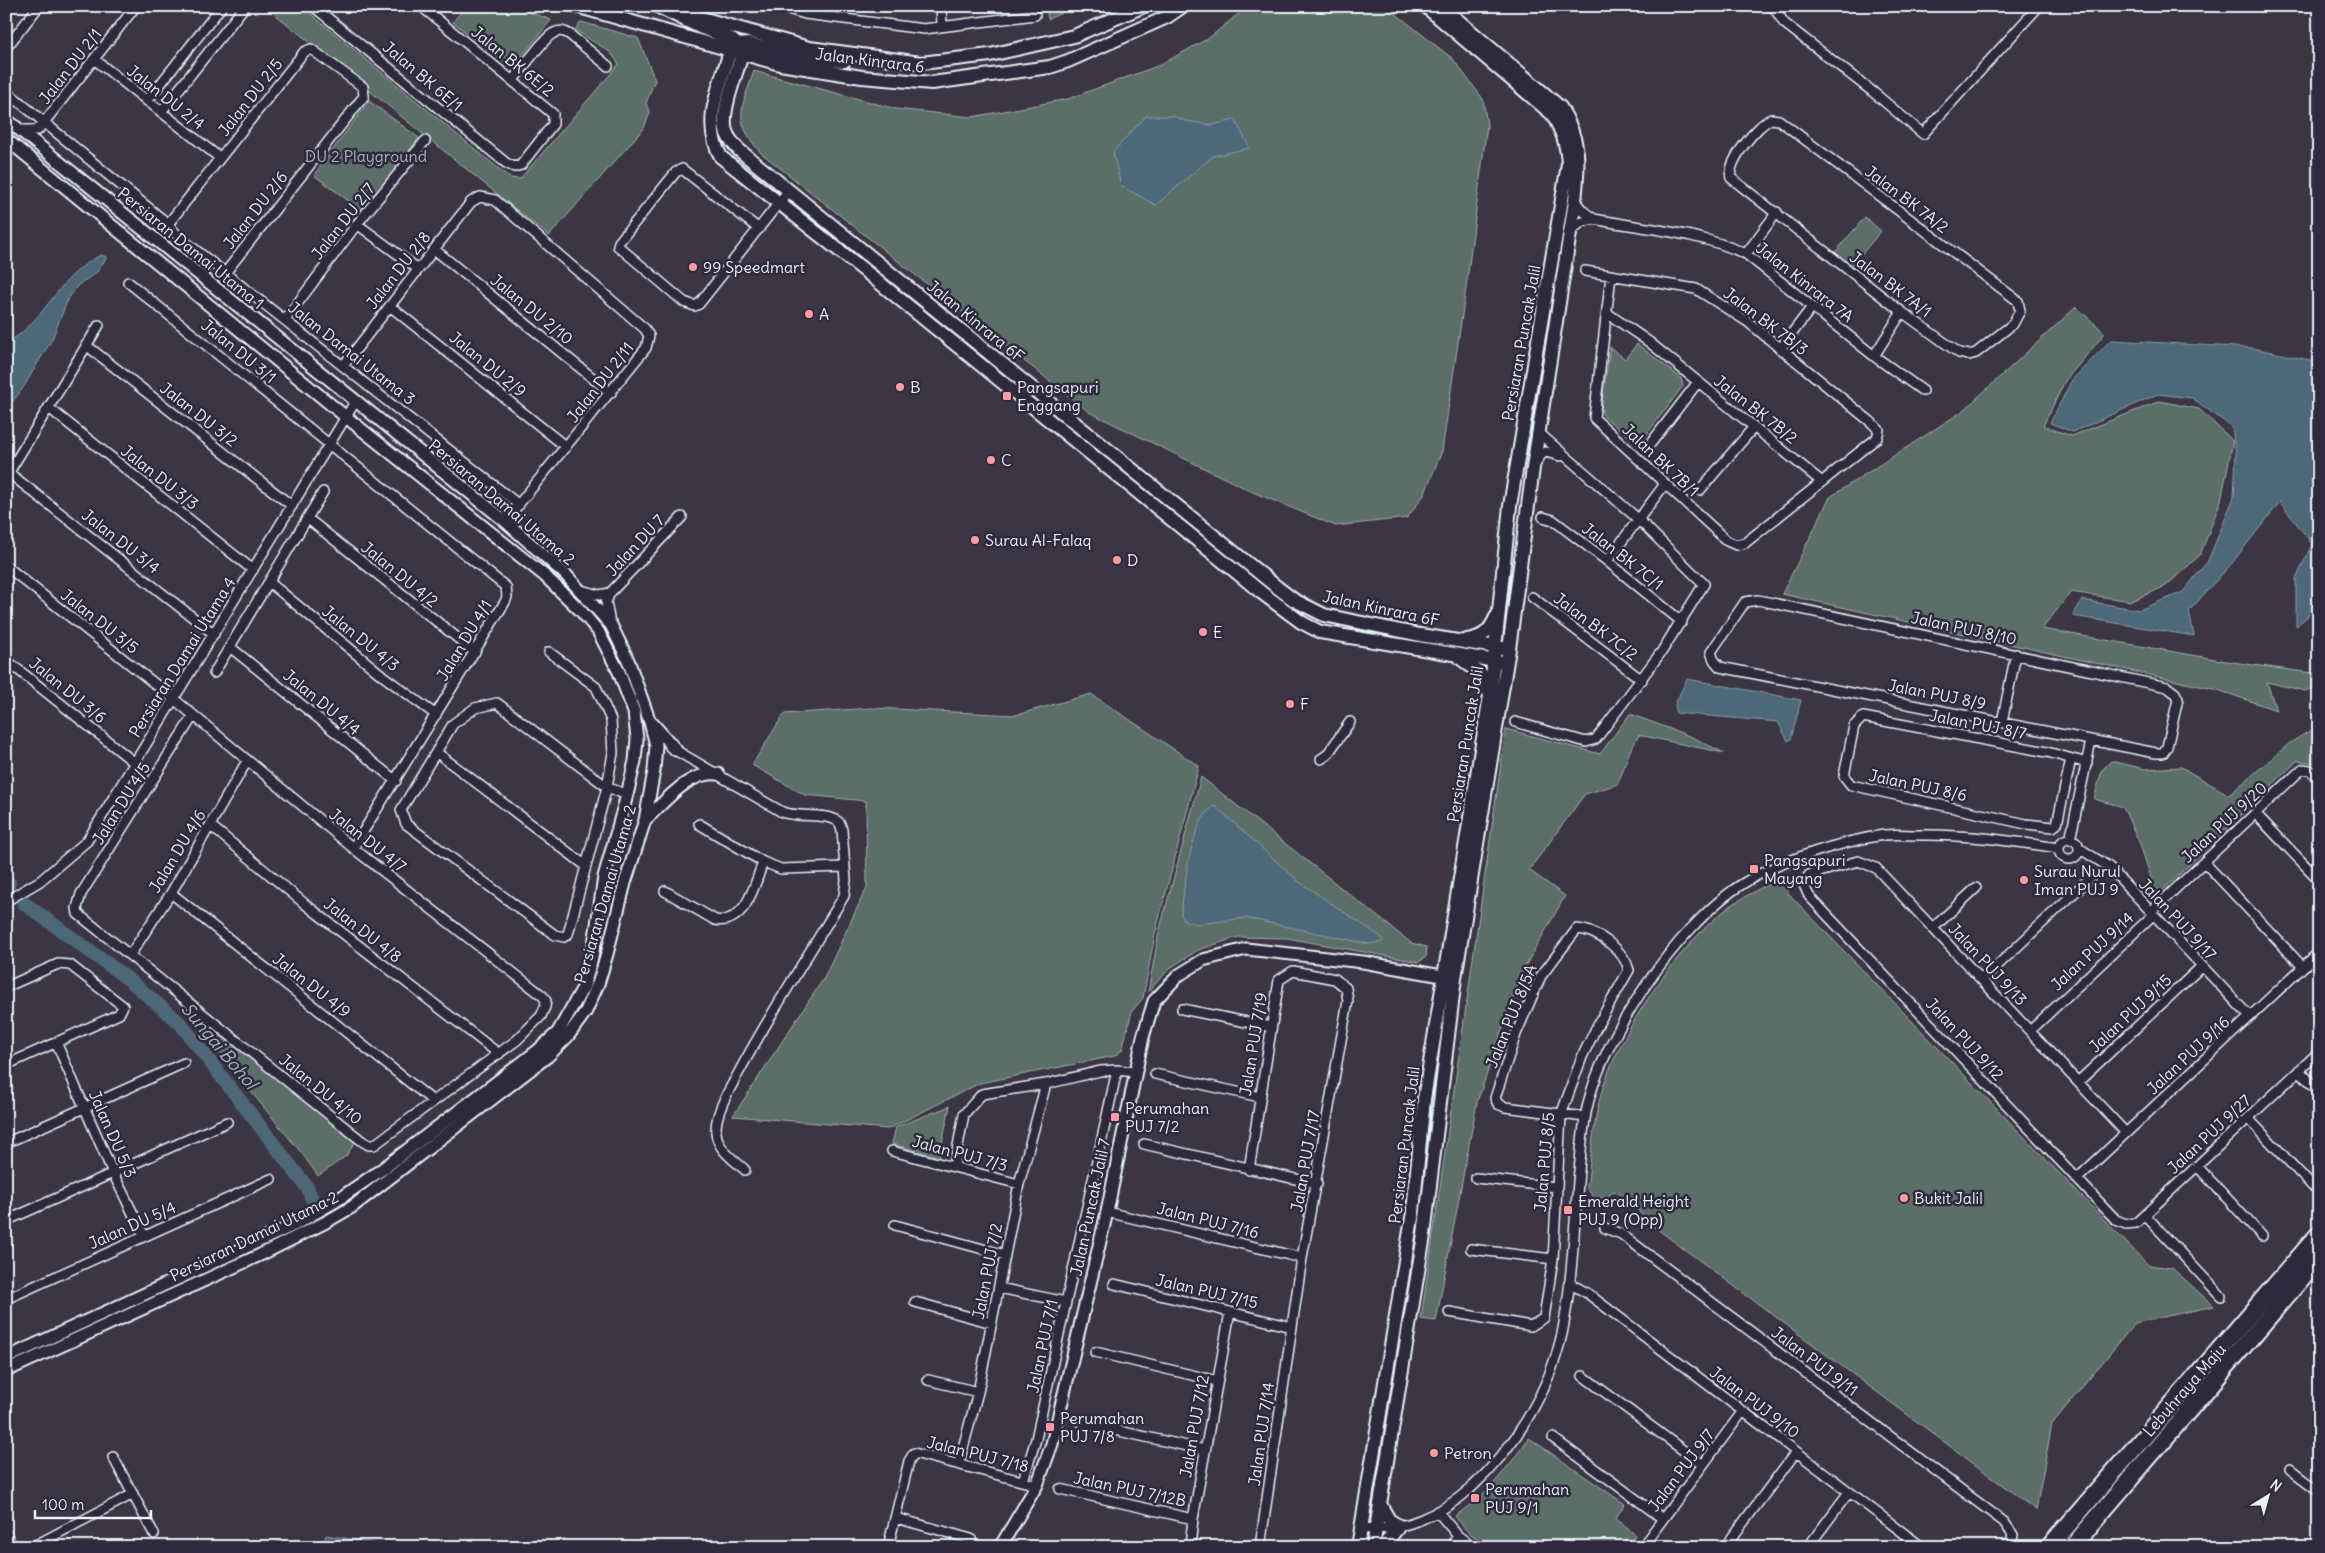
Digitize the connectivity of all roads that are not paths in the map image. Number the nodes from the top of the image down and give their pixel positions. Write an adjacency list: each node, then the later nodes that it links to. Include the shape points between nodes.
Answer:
1 (39, 6): 23 (street)
2 (136, 6): 26 (street, Jalan DU 2/1)
3 (222, 6): 33 (street)
4 (245, 6): 34 (street)
5 (313, 6): 42 (street, Jalan BK 6E/1)
6 (422, 6): 30 (street, Jalan BK 6E/2)
7 (576, 6): 20 (main road, Jalan Kinrara 6)
8 (609, 6): 20 (main road)
9 (658, 6): 24 (main road, via 731,39); 25 (main road, Jalan Kinrara 6, via 808,48)
10 (778, 6): 18 (street)
11 (940, 6): 21 (street)
12 (1144, 6): 25 (main road, Jalan Kinrara 6, via 1074,36 990,56 921,64)
13 (1183, 6): 27 (main road, Jalan Kinrara 6, via 1167,17 1068,62 932,83 862,77)
14 (1425, 6): 84 (main road, Persiaran Puncak Jalil, via 1552,114 1568,146 1568,164)
15 (1441, 6): 46 (main road, Persiaran Puncak Jalil, via 1560,107 1577,143 1579,163)
16 (1773, 6): 17 (street, via 1784,24 1923,134)
17 (2038, 6)
18 (788, 8): 21 (street, via 805,14 868,23 924,29)
19 (1035, 15): 21 (street)
20 (649, 26): 22 (main road, Jalan Kinrara 6)
21 (942, 26)
22 (712, 45): 24 (main road, Jalan Kinrara 6); 29 (main road)
23 (6, 48)
24 (737, 50): 25 (main road, via 749,44 826,60 848,60); 27 (main road, Jalan Kinrara 6); 29 (main road, Jalan Kinrara 6F)
25 (858, 56)
26 (94, 60): 33 (street, Jalan DU 2/4); 36 (street, Jalan DU 2/1)
27 (766, 61): 29 (main road, via 751,63)
28 (608, 66): 30 (street, via 564,31 549,36)
29 (729, 77): 44 (main road, Jalan Kinrara 6F, via 726,132 730,141); 47 (main road, Jalan Kinrara 6F, via 711,117 714,144 721,157)
30 (513, 80): 42 (street, Jalan BK 6E/2, via 555,117 526,159)
31 (6, 91): 36 (street, Jalan Damai Utama 3)
32 (364, 96): 41 (street, Jalan DU 2/5, via 363,88 312,49 304,52); 58 (street, Jalan DU 2/6)
33 (147, 101): 34 (street, Jalan DU 2/4)
34 (161, 112): 41 (street, Jalan DU 2/4)
35 (6, 119): 37 (street, Persiaran Damai Utama 1)
36 (44, 123): 37 (street, Jalan DU 2/1, via 38,130); 40 (street, Jalan DU 2/1, via 41,137); 50 (street, Jalan Damai Utama 3)
37 (20, 130): 40 (street, Persiaran Damai Utama 1)
38 (6, 139): 79 (street, Persiaran Damai Utama 1)
39 (425, 141): 51 (street, Jalan DU 2/7)
40 (45, 150): 77 (street, Persiaran Damai Utama 1)
41 (220, 158): 50 (street, Jalan DU 2/5)
42 (514, 167)
43 (1736, 182): 48 (street, Jalan BK 7A/1); 61 (street, Jalan BK 7A/2, via 1731,178 1730,168 1741,150 1765,121 1779,120)
44 (789, 190): 47 (street); 66 (main road, Jalan Kinrara 6F)
45 (480, 197): 54 (street, Jalan DU 2/8, via 470,202); 76 (street, Jalan DU 2/11, via 495,200 645,329 649,336 646,348)
46 (1575, 201): 49 (street); 53 (main road, Persiaran Puncak Jalil)
47 (779, 204): 52 (street); 69 (main road, Jalan Kinrara 6F)
48 (1777, 212): 55 (street); 64 (street, Jalan BK 7A/1)
49 (1594, 219): 53 (street, via 1582,222); 55 (street, Jalan Kinrara 7A, via 1705,238)
50 (168, 224): 58 (street, Jalan Damai Utama 3, via 178,236)
51 (358, 224): 56 (street); 67 (street, Jalan DU 2/7)
52 (760, 229): 52 (street, via 695,306 684,302 618,246 682,168)
53 (1570, 231): 81 (main road, Persiaran Puncak Jalil)
54 (434, 249): 56 (street, Jalan DU 2/8); 76 (street, Jalan DU 2/10)
55 (1746, 254): 63 (street, Jalan Kinrara 7A)
56 (418, 268): 62 (street, Jalan DU 2/8)
57 (1585, 271): 59 (street, Jalan BK 7B/3)
58 (225, 273): 67 (street, Jalan Damai Utama 3)
59 (1611, 276): 65 (street, Jalan BK 7B/1); 71 (street, Jalan BK 7B/3, via 1696,289 1748,322)
60 (128, 282): 83 (street, Jalan DU 3/1)
61 (2018, 301): 64 (street, Jalan BK 7A/1, via 2020,311 2013,324 1989,344 1969,355 1955,350)
62 (390, 306): 73 (street, Jalan DU 2/8); 86 (street, Jalan DU 2/9)
63 (1812, 307): 71 (street); 72 (street, Jalan Kinrara 7A)
64 (1902, 312): 72 (street)
65 (1607, 313): 74 (street, Jalan BK 7B/2, via 1650,342); 92 (street, Jalan BK 7B/1, via 1594,418)
66 (946, 317): 69 (main road); 85 (main road, Jalan Kinrara 6F)
67 (285, 320): 73 (street, Jalan Damai Utama 3)
68 (99, 325): 70 (street)
69 (937, 329): 87 (main road, Jalan Kinrara 6F)
70 (86, 345): 78 (street); 96 (street, Jalan DU 3/2)
71 (1780, 349): 91 (street, Jalan BK 7B/3, via 1879,430 1877,438)
72 (1874, 356): 75 (street, Jalan Kinrara 7A)
73 (343, 366): 95 (street, Jalan Damai Utama 3)
74 (1698, 382): 80 (street, Jalan BK 7B/2); 82 (street)
75 (1923, 391)
76 (611, 393): 86 (street, Jalan DU 2/11)
77 (355, 402): 79 (street, Persiaran Damai Utama 4); 101 (street, Persiaran Damai Utama 2)
78 (49, 408): 90 (street); 106 (street, Jalan DU 3/3)
79 (346, 417): 83 (street, Persiaran Damai Utama 4); 139 (street, Persiaran Damai Utama 2, via 545,576 581,611 598,631 619,672 634,712)
80 (1754, 427): 91 (street, Jalan BK 7B/2); 93 (street)
81 (1539, 433): 84 (main road, via 1526,437); 88 (main road, Persiaran Puncak Jalil); 89 (street)
82 (1651, 443)
83 (330, 444): 96 (street, Persiaran Damai Utama 4); 120 (street, Jalan DU 4/1, via 506,587 507,597)
84 (1521, 444): 112 (main road, Persiaran Puncak Jalil, via 1510,506)
85 (1101, 445): 87 (street); 102 (main road, Jalan Kinrara 6F)
86 (566, 447): 95 (street, Jalan DU 2/11)
87 (1092, 456): 103 (main road, Jalan Kinrara 6F)
88 (1533, 468): 89 (street, via 1546,452); 119 (main road, Persiaran Puncak Jalil)
89 (1577, 468): 100 (street)
90 (8, 475): 115 (street, Jalan DU 3/4)
91 (1822, 482): 92 (street, Jalan BK 7B/1, via 1745,542 1736,545 1727,541)
92 (1665, 484): 100 (street)
93 (1700, 490)
94 (324, 492): 99 (street)
95 (519, 505): 101 (street, Jalan DU 2/11)
96 (292, 506): 106 (street, Persiaran Damai Utama 4)
97 (682, 517): 109 (street, Jalan DU 7)
98 (1543, 517): 104 (street, Jalan BK 7C/1, via 1552,520)
99 (307, 518): 107 (street); 120 (street, Jalan DU 4/2)
100 (1638, 519): 104 (street); 113 (street, via 1703,581 1704,586)
101 (505, 521): 108 (street, Persiaran Damai Utama 2)
102 (1212, 534): 103 (main road); 116 (main road, Jalan Kinrara 6F, via 1294,600 1324,616)
103 (1203, 546): 123 (main road, Jalan Kinrara 6F, via 1262,594 1320,632)
104 (1607, 561): 113 (street, Jalan BK 7C/1)
105 (6, 566): 131 (street, Jalan DU 3/5)
106 (253, 570): 115 (street, Persiaran Damai Utama 4)
107 (268, 582): 118 (street); 132 (street, Jalan DU 4/3)
108 (581, 590): 109 (street, Jalan DU 7, via 598,595); 114 (street, Persiaran Damai Utama 2)
109 (610, 593): 114 (street, Jalan DU 7, via 606,602)
110 (1532, 597): 128 (street, Jalan BK 7C/2)
111 (1745, 602): 122 (street, Jalan PUJ 8/10, via 1758,600); 138 (street, Jalan PUJ 8/9, via 1711,652 1720,667)
112 (1498, 614): 116 (main road, via 1483,635); 117 (main road, Persiaran Puncak Jalil)
113 (1682, 622): 128 (street)
114 (611, 625): 135 (street, Persiaran Damai Utama 2, via 628,660)
115 (214, 634): 131 (street, Persiaran Damai Utama 4)
116 (1460, 641): 117 (main road, Jalan Kinrara 6F)
117 (1496, 646): 119 (main road, Jalan Kinrara 6F); 125 (main road, Persiaran Puncak Jalil)
118 (230, 647): 127 (street); 151 (street, Jalan DU 4/4)
119 (1509, 649): 126 (main road, Persiaran Puncak Jalil)
120 (475, 652): 132 (street, Jalan DU 4/1)
121 (549, 652): 152 (street, via 600,693 611,720 613,752)
122 (2016, 654): 129 (street, Jalan PUJ 8/10, via 2167,686); 138 (street)
123 (1455, 655): 125 (main road, Jalan Kinrara 6F); 130 (main road, via 1481,674)
124 (6, 660): 148 (street, Jalan DU 3/6)
125 (1494, 660): 126 (main road, Jalan Kinrara 6F); 130 (main road, Persiaran Puncak Jalil)
126 (1507, 663): 181 (main road, Persiaran Puncak Jalil)
127 (214, 673)
128 (1642, 680): 137 (street, via 1599,737 1593,740 1586,742)
129 (2175, 692): 141 (street, Jalan PUJ 8/9, via 2178,699 2163,753)
130 (1490, 695): 181 (main road, Persiaran Puncak Jalil)
131 (174, 699): 133 (street, Jalan DU 4/7); 148 (street, Persiaran Damai Utama 4)
132 (436, 715): 151 (street, Jalan DU 4/1)
133 (193, 716): 146 (street, Jalan DU 4/7); 173 (street, Jalan DU 4/5, via 82,894)
134 (1863, 717): 145 (street, Jalan PUJ 8/7); 145 (street, Jalan PUJ 8/6, via 1854,726 1848,752 1844,776 1851,785 2026,824 2053,827 2058,824)
135 (650, 722): 140 (street, Persiaran Damai Utama 2); 142 (street)
136 (1350, 722): 144 (street)
137 (1515, 722)
138 (2002, 722): 141 (street, Jalan PUJ 8/9)
139 (637, 737): 140 (street); 153 (street, Persiaran Damai Utama 2)
140 (655, 740): 142 (street); 155 (street, Persiaran Damai Utama 2, via 654,771)
141 (2091, 741): 147 (street)
142 (676, 750): 149 (street)
143 (436, 752): 152 (street, via 459,718 475,708 497,703); 164 (street); 164 (street, via 402,810 406,824 559,937 570,931)
144 (1321, 759)
145 (2071, 759): 147 (street, Jalan PUJ 8/7)
146 (247, 761): 157 (street, Jalan DU 4/6); 159 (street, Jalan DU 4/7)
147 (2088, 762): 158 (street)
148 (135, 763): 172 (street, Persiaran Damai Utama 4, via 87,841 40,881)
149 (718, 774): 155 (street, via 699,775 690,780); 165 (street, via 782,812 838,821 842,830)
150 (2319, 780): 154 (street, Jalan PUJ 9/20, via 2310,770 2302,769)
151 (396, 781): 159 (street, Jalan DU 4/1)
152 (607, 787): 153 (street); 164 (street)
153 (628, 790): 251 (street, Persiaran Damai Utama 2, via 604,877 592,958 584,986 558,1032 409,1149 336,1201 294,1225)
154 (2256, 813): 163 (street, Jalan PUJ 9/20); 168 (street)
155 (645, 820): 252 (street, Persiaran Damai Utama 2, via 593,997 568,1036 548,1056 366,1197 326,1222)
156 (700, 824): 162 (street)
157 (211, 826): 171 (street, Jalan DU 4/6); 192 (street, Jalan DU 4/8, via 305,904)
158 (2070, 840): 160 (street); 161 (street)
159 (353, 848): 184 (street, Jalan DU 4/7, via 539,991)
160 (2060, 848): 161 (street, via 2062,856 2070,859 2078,854); 206 (street, via 1940,835 1885,835 1799,858 1742,883 1715,906 1664,960 1642,991 1597,1078)
161 (2079, 848): 174 (street, Jalan PUJ 9/17, via 2108,867)
162 (763, 862): 165 (street, via 781,869); 170 (street, via 750,898 738,914 722,921)
163 (2204, 862): 174 (street, Jalan PUJ 9/20); 180 (street)
164 (586, 866)
165 (845, 867): 215 (street, via 844,896 751,1049 720,1111 716,1130 718,1141)
166 (1809, 875): 175 (street, Jalan PUJ 9/13, via 1858,861 1870,864); 220 (street, Jalan PUJ 9/12, via 1804,885 1809,896)
167 (2090, 878): 182 (street)
168 (2319, 880)
169 (1976, 888): 175 (street)
170 (665, 891)
171 (170, 893): 178 (street, Jalan DU 4/6); 203 (street, Jalan DU 4/9)
172 (6, 901)
173 (77, 908): 178 (street, Jalan DU 4/10, via 82,919)
174 (2152, 913): 179 (street, Jalan PUJ 9/17); 189 (street, Jalan PUJ 9/14)
175 (1933, 928): 182 (street, Jalan PUJ 9/13)
176 (1607, 942): 205 (street, Jalan PUJ 8/5, via 1625,960 1628,974 1596,1026); 205 (street, Jalan PUJ 8/5A, via 1592,931 1577,928 1543,972 1516,1034 1495,1098 1502,1106)
177 (2319, 952): 180 (street, Jalan PUJ 9/16)
178 (130, 955): 203 (street, Jalan DU 4/10, via 365,1144 378,1142)
179 (2202, 966): 187 (street, Jalan PUJ 9/17); 199 (street, Jalan PUJ 9/15)
180 (2303, 967): 187 (street, Jalan PUJ 9/16)
181 (1449, 977): 197 (street, Jalan Puncak Jalil 7, via 1363,962 1246,949 1203,960 1179,975 1154,1001); 272 (main road, Persiaran Puncak Jalil, via 1424,1235); 278 (main road, Persiaran Puncak Jalil, via 1424,1099 1413,1212)
182 (1982, 980): 189 (street, Jalan PUJ 9/13)
183 (6, 987): 190 (street, via 63,963 122,1004 123,1010 119,1014)
184 (546, 1001): 192 (street, Jalan DU 4/10, via 546,1007 535,1024)
185 (1348, 1001): 188 (street, Jalan PUJ 7/19, via 1346,988 1335,978 1293,971 1279,980); 222 (street, Jalan PUJ 7/17)
186 (1182, 1009): 188 (street)
187 (2250, 1017): 209 (street, Jalan PUJ 9/16)
188 (1271, 1027): 202 (street, Jalan PUJ 7/19)
189 (2030, 1031): 199 (street, Jalan PUJ 9/13)
190 (56, 1042): 194 (street); 204 (street, Jalan DU 5/3)
191 (2319, 1052): 196 (street, Jalan PUJ 9/27)
192 (499, 1054): 203 (street, Jalan DU 4/10)
193 (184, 1063): 204 (street)
194 (6, 1066)
195 (1117, 1070): 197 (street); 200 (street); 245 (street, Jalan PUJ 7/1)
196 (2299, 1070): 201 (street); 207 (street, Jalan PUJ 9/27)
197 (1135, 1072): 225 (street, Jalan Puncak Jalil 7)
198 (1155, 1074): 202 (street)
199 (2078, 1082): 209 (street, Jalan PUJ 9/13)
200 (1046, 1084): 214 (street, via 982,1094 964,1114); 221 (street, Jalan PUJ 7/2)
201 (2319, 1091)
202 (1260, 1097): 216 (street, Jalan PUJ 7/19)
203 (434, 1101)
204 (88, 1106): 210 (street); 217 (street, Jalan DU 5/3)
205 (1561, 1115): 206 (street); 224 (street, Jalan PUJ 8/5)
206 (1585, 1117): 239 (street)
207 (2248, 1118): 213 (street, Jalan PUJ 9/27); 223 (street)
208 (227, 1122): 217 (street)
209 (2126, 1133): 220 (street, Jalan PUJ 9/16)
210 (6, 1143)
211 (1144, 1144): 216 (street)
212 (892, 1151): 214 (street, Jalan PUJ 7/3)
213 (2197, 1166): 226 (street, Jalan PUJ 9/27); 233 (street)
214 (954, 1167): 221 (street, Jalan PUJ 7/3)
215 (745, 1170)
216 (1250, 1170): 222 (street)
217 (113, 1173): 227 (street); 232 (street, Jalan DU 5/3)
218 (1476, 1178): 224 (street)
219 (271, 1179): 232 (street, Jalan DU 5/4)
220 (2077, 1180): 228 (street, Jalan PUJ 9/12)
221 (1019, 1184): 235 (street, Jalan PUJ 7/2)
222 (1317, 1184): 236 (street, Jalan PUJ 7/17)
223 (2312, 1186)
224 (1556, 1187): 238 (street, Jalan PUJ 8/5)
225 (1107, 1212): 236 (street, Jalan PUJ 7/16); 267 (street, Jalan Puncak Jalil 7, via 1052,1444)
226 (2145, 1215): 228 (street, Jalan PUJ 9/27, via 2136,1224); 242 (street)
227 (8, 1220)
228 (2116, 1220)
229 (895, 1225): 235 (street)
230 (1605, 1228): 301 (street, Jalan PUJ 9/11, via 1621,1234 2004,1522 2013,1534)
231 (2319, 1234): 302 (highway, Lebuhraya Maju)
232 (144, 1236): 243 (street, Jalan DU 5/4)
233 (2262, 1236)
234 (1471, 1249): 238 (street)
235 (1005, 1255): 241 (street, Jalan PUJ 7/2)
236 (1302, 1258): 249 (street, Jalan PUJ 7/17)
237 (2319, 1258): 303 (highway, Lebuhraya Maju)
238 (1553, 1259): 247 (street, Jalan PUJ 8/5, via 1544,1318 1531,1326)
239 (1569, 1283): 257 (street, Jalan PUJ 9/10, via 1587,1293); 273 (street, via 1561,1336 1548,1377 1529,1417 1492,1469)
240 (1114, 1284): 246 (street, Jalan PUJ 7/15)
241 (999, 1288): 245 (street); 248 (street, Jalan PUJ 7/2)
242 (2221, 1296)
243 (6, 1299)
244 (914, 1302): 248 (street)
245 (1066, 1302): 266 (street, Jalan PUJ 7/1, via 1036,1439)
246 (1230, 1312): 249 (street, Jalan PUJ 7/15); 255 (street, Jalan PUJ 7/12)
247 (1449, 1312)
248 (992, 1323): 256 (street, Jalan PUJ 7/2)
249 (1292, 1326): 292 (street, Jalan PUJ 7/14)
250 (1094, 1352): 255 (street)
251 (6, 1358)
252 (6, 1371)
253 (1583, 1376): 264 (street)
254 (928, 1380): 256 (street)
255 (1217, 1382): 260 (street, Jalan PUJ 7/12)
256 (978, 1392): 263 (street, Jalan PUJ 7/2)
257 (1743, 1411): 261 (street, Jalan PUJ 9/10); 264 (street, Jalan PUJ 9/7)
258 (1082, 1423): 260 (street)
259 (1553, 1438): 276 (street)
260 (1206, 1450): 275 (street, Jalan PUJ 7/12)
261 (1796, 1452): 270 (street, Jalan PUJ 9/10); 299 (street)
262 (113, 1457): 271 (street)
263 (959, 1463): 266 (street, Jalan PUJ 7/18); 274 (street, Jalan PUJ 7/18, via 911,1455)
264 (1703, 1465): 276 (street, Jalan PUJ 9/7)
265 (2290, 1469): 269 (street)
266 (1023, 1481): 267 (street, Jalan PUJ 7/18)
267 (1037, 1485): 290 (street, Jalan Puncak Jalil 7)
268 (1060, 1490): 275 (street, Jalan PUJ 7/12B)
269 (2319, 1491)
270 (1849, 1492): 284 (street); 300 (street, Jalan PUJ 9/10)
271 (133, 1494): 281 (street); 286 (street)
272 (1380, 1504): 277 (main road, via 1390,1520); 279 (main road, Persiaran Puncak Jalil)
273 (1437, 1512): 277 (street); 282 (street)
274 (896, 1518): 283 (street); 289 (street)
275 (1193, 1519): 291 (street, Jalan PUJ 7/12)
276 (1663, 1519): 298 (street, Jalan PUJ 9/7)
277 (1399, 1526): 279 (street); 295 (main road)
278 (1361, 1528): 279 (street); 293 (main road, Persiaran Puncak Jalil)
279 (1376, 1530): 294 (main road, Persiaran Puncak Jalil)
280 (6, 1534): 285 (street)
281 (154, 1534)
282 (1458, 1536): 296 (street); 297 (street)
283 (971, 1539)
284 (1809, 1546)
285 (14, 1547)
286 (32, 1547)
287 (279, 1547): 288 (street)
288 (291, 1547)
289 (888, 1547)
290 (1000, 1547)
291 (1190, 1547)
292 (1260, 1547)
293 (1358, 1547)
294 (1373, 1547)
295 (1383, 1547)
296 (1450, 1547)
297 (1473, 1547)
298 (1642, 1547)
299 (1725, 1547)
300 (1922, 1547)
301 (2007, 1547)
302 (2049, 1547)
303 (2072, 1547)

